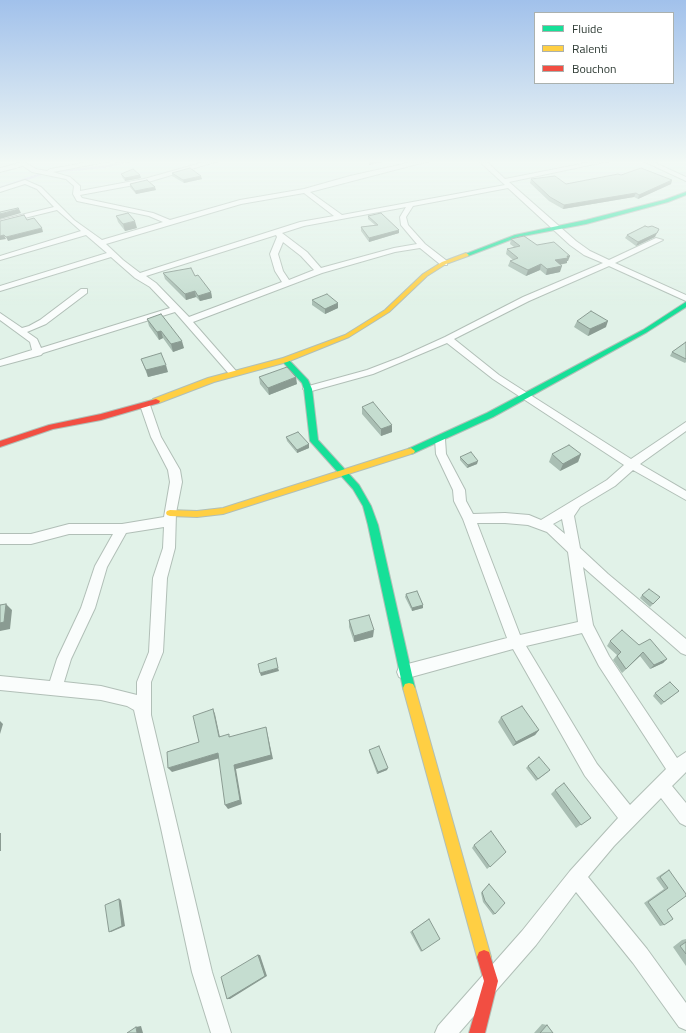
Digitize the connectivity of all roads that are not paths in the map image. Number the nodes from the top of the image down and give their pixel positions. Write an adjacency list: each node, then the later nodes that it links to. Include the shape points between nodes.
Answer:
1 (53, 209): 11 (street)
2 (59, 209): 14 (street)
3 (126, 209): 12 (street, via 151,214)
4 (216, 209): 12 (street)
5 (330, 209): 10 (street)
6 (383, 209): 10 (street)
7 (408, 209): 18 (street, via 403,217 405,225)
8 (535, 209): 13 (street)
9 (635, 209): 13 (street)
10 (340, 217): 15 (street)
11 (0, 222)
12 (170, 223): 17 (street)
13 (556, 227): 21 (street, via 517,236); 22 (street, via 573,243)
14 (86, 232): 17 (street); 20 (street)
15 (279, 234): 23 (street, via 304,254); 24 (street); 25 (street, via 274,254)
16 (659, 240): 22 (street)
17 (101, 243): 19 (street)
18 (422, 246): 21 (street); 23 (street, via 394,250)
19 (112, 254): 24 (street); 26 (street)
20 (0, 258)
21 (444, 263): 38 (street, via 425,275 387,311 352,333)
22 (607, 263): 28 (street); 34 (street, via 492,315)
23 (319, 271): 25 (street)
24 (138, 276): 30 (street, via 153,285)
25 (287, 283): 32 (street)
26 (0, 289)
27 (84, 291): 33 (street, via 43,322)
28 (686, 298)
29 (686, 304): 42 (street, via 645,331)
30 (176, 308): 32 (street); 36 (street)
31 (0, 316): 33 (street)
32 (187, 321): 40 (street)
33 (21, 331): 35 (street)
34 (448, 339): 41 (street, via 370,372); 42 (street, via 479,365)
35 (34, 341): 36 (street); 37 (street)
36 (58, 346): 37 (street)
37 (38, 352): 39 (street)
38 (286, 360): 40 (street); 41 (street)
39 (0, 363)
40 (233, 373): 43 (street)
41 (308, 389): 48 (street, via 314,441)
42 (524, 395): 45 (street); 47 (street)
43 (145, 405): 46 (street, via 52,427); 51 (street, via 156,437 175,477 175,492)
44 (686, 426): 47 (street)
45 (440, 439): 48 (street, via 404,454); 52 (street, via 441,454 459,490 460,502)
46 (0, 444)
47 (632, 465): 49 (street); 50 (street, via 620,477)
48 (342, 473): 51 (street, via 222,511); 60 (street, via 356,487 367,506 373,525)
49 (686, 496)
50 (572, 508): 53 (street); 56 (street, via 568,516)
51 (169, 517): 54 (street); 63 (street, via 169,548 158,593 156,652 144,682)
52 (469, 519): 53 (street, via 505,518); 58 (street)
53 (543, 524): 56 (street)
54 (122, 529): 55 (street, via 69,530 32,540); 62 (street, via 101,566 88,608 64,660)
55 (0, 539)
56 (574, 552): 57 (street); 59 (street)
57 (586, 626): 58 (street); 64 (street, via 604,661 632,705)
58 (516, 642): 60 (street); 67 (street, via 591,770)
59 (686, 648)
60 (404, 672): 69 (street)
61 (0, 683): 62 (street)
62 (55, 689): 63 (street, via 101,693 130,699 139,705)
63 (144, 717): 71 (street, via 202,972)
64 (681, 765): 65 (street)
65 (661, 785): 66 (street); 67 (street)
66 (686, 817)
67 (630, 818): 68 (street)
68 (576, 877): 69 (street, via 529,938); 70 (street, via 640,956)
69 (491, 981): 72 (street); 73 (street)
70 (686, 1020)
71 (221, 1033)
72 (445, 1033)
73 (477, 1033)

